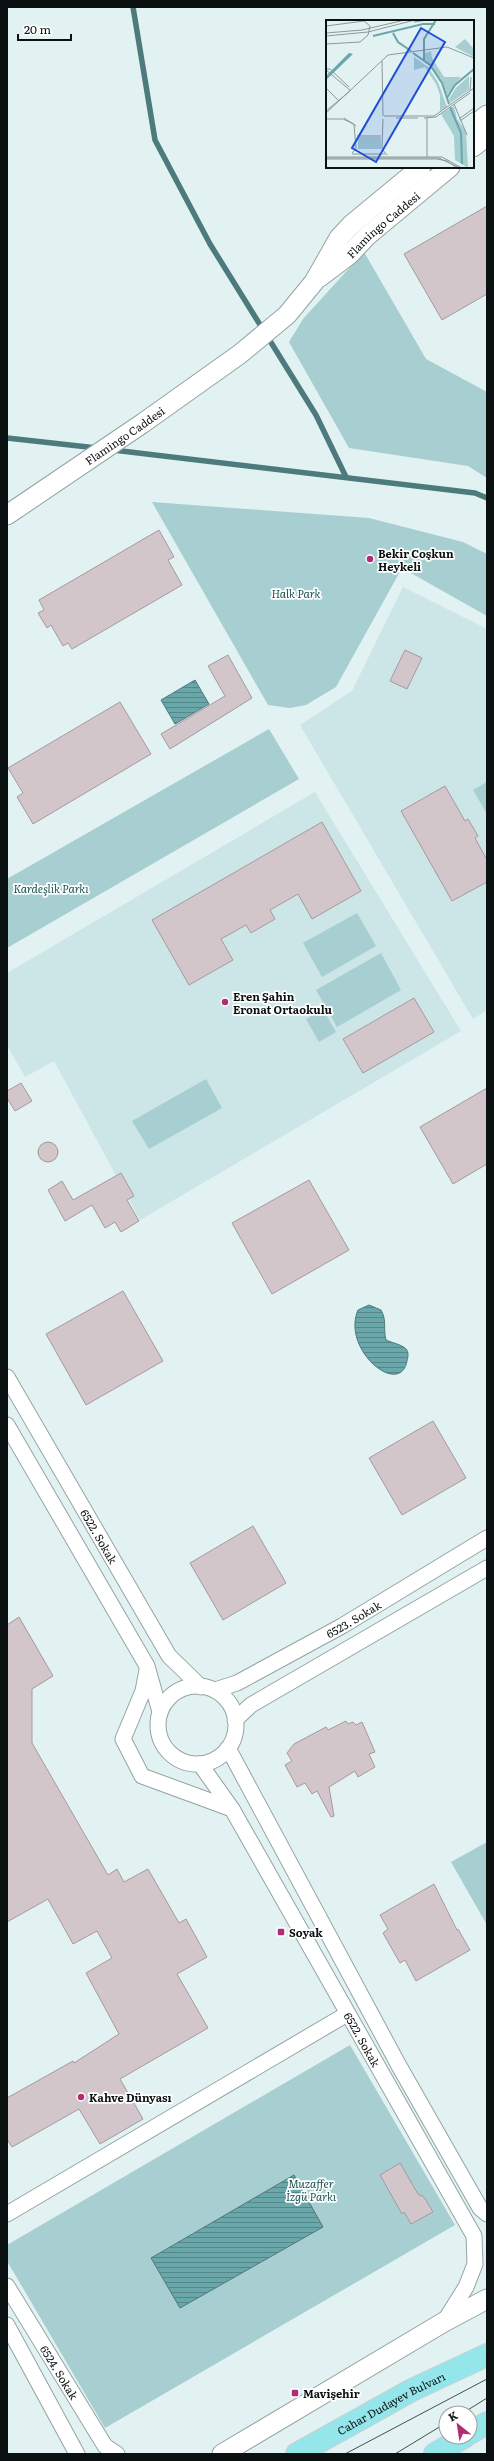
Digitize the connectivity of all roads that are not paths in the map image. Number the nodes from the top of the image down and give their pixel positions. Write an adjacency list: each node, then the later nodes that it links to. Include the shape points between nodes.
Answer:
1 (487, 115): 2 (street)
2 (474, 125)
3 (487, 136): 4 (street)
4 (474, 146)
5 (420, 168): 7 (street, Flamingo Caddesi, via 372,206 339,238)
6 (449, 168): 7 (street, Flamingo Caddesi)
7 (314, 282): 8 (street, Flamingo Caddesi, via 286,315 240,354)
8 (7, 515)
9 (7, 1377): 14 (street, 6522. Sokak, via 169,1656)
10 (7, 1425): 13 (street)
11 (487, 1538): 14 (street, 6523. Sokak, via 342,1626 237,1683)
12 (487, 1568): 16 (street, via 251,1705)
13 (147, 1666): 15 (street); 19 (street, via 143,1691 123,1739 142,1776)
14 (208, 1688): 15 (street, via 181,1689 172,1694); 16 (street, via 225,1698 232,1708)
15 (160, 1712): 18 (street, via 158,1734 162,1744 178,1760)
16 (235, 1720): 17 (street, via 235,1730)
17 (228, 1748): 18 (street, via 211,1762); 22 (street, 6522. Sokak, via 398,2064 480,2208)
18 (200, 1764): 19 (street, 6522. Sokak)
19 (232, 1809): 20 (street, 6522. Sokak)
20 (347, 2014): 21 (street); 25 (street, 6522. Sokak, via 458,2204 474,2236 475,2264 466,2287)
21 (7, 2214)
22 (487, 2214)
23 (7, 2286): 32 (street, 6524. Sokak, via 106,2446)
24 (487, 2299): 25 (street)
25 (444, 2322): 33 (street)
26 (7, 2325): 31 (street, 6524. Sokak)
27 (487, 2355): 34 (main road, Cahar Dudayev Bulvarı, via 412,2390)
28 (487, 2423): 29 (main road)
29 (478, 2428)
30 (450, 2445): 35 (main road)
31 (77, 2454)
32 (117, 2454)
33 (222, 2454)
34 (297, 2454)
35 (435, 2454)

